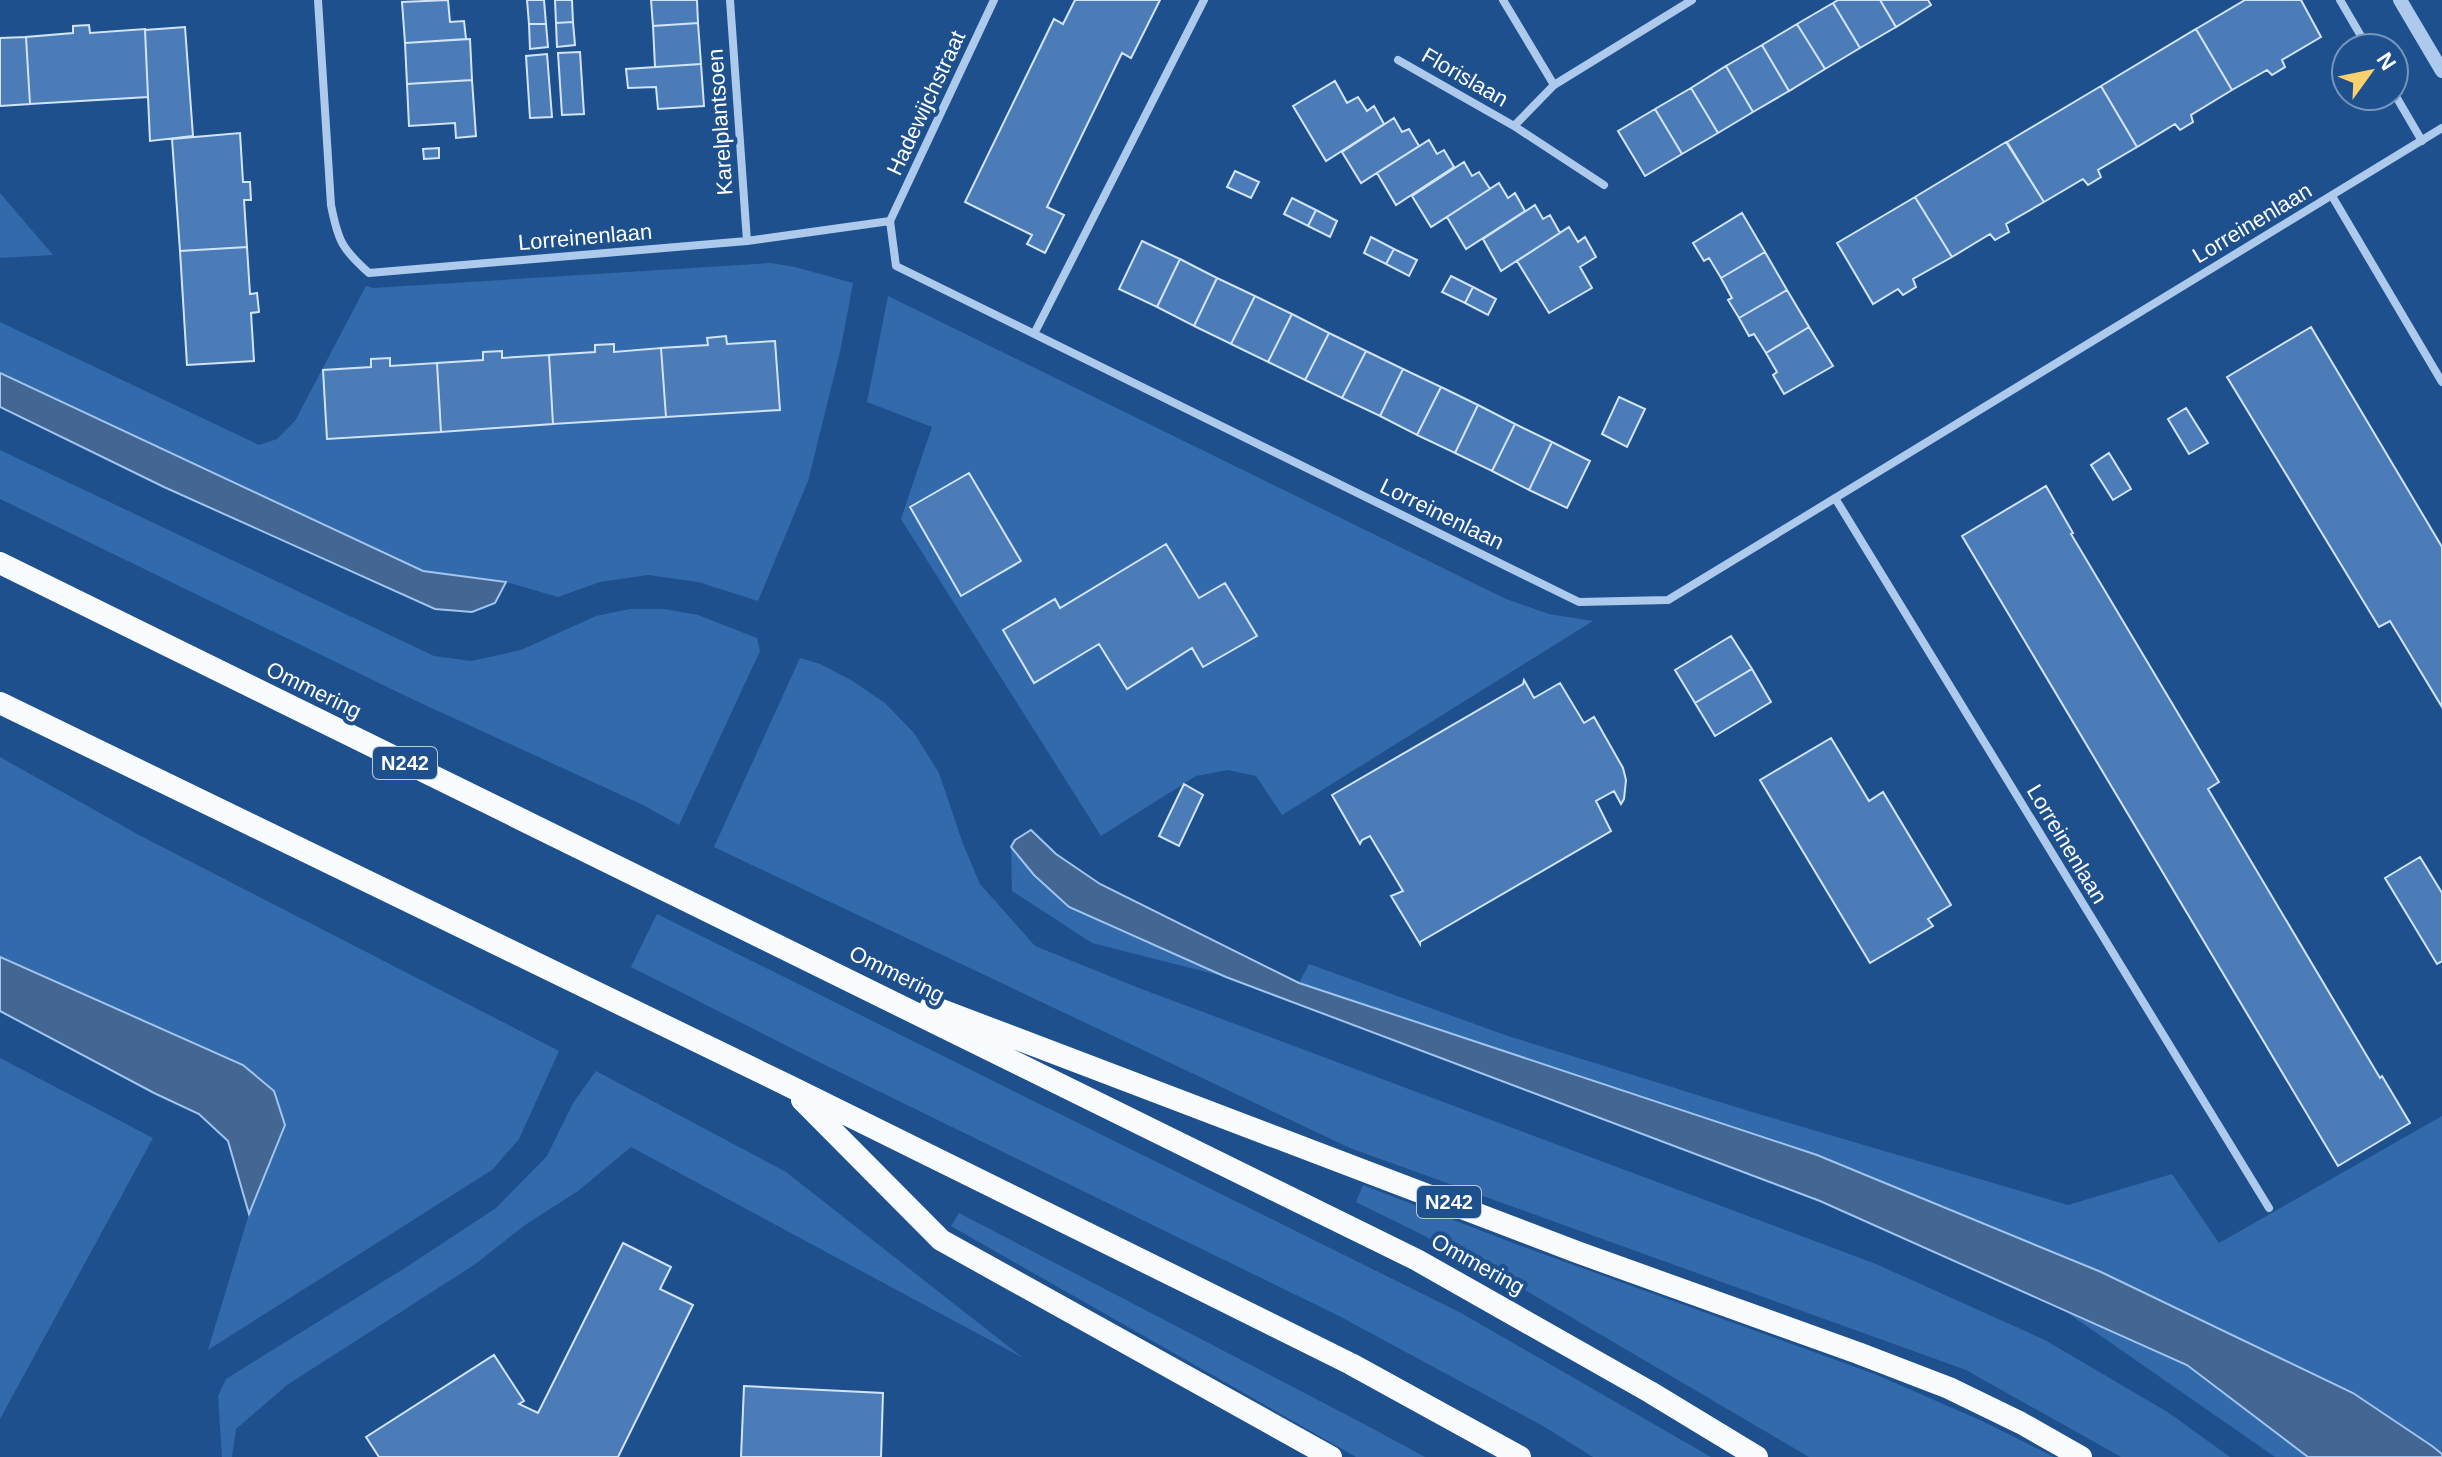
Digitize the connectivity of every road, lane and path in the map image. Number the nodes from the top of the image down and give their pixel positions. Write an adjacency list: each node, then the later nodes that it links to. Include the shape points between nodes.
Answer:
1 (318, 0): 20 (street, Lorreinenlaan, via 336,232 346,252 369,273)
2 (730, 0): 20 (street, Karelplantsoen)
3 (994, 0): 19 (street, Hadewijchstraat)
4 (1204, 0): 21 (street)
5 (1503, 0): 12 (street)
6 (1692, 0): 12 (street, Florislaan)
7 (2340, 0): 9 (street)
8 (2400, 0): 11 (street)
9 (2359, 32)
10 (1398, 60): 14 (street, Florislaan)
11 (2442, 71)
12 (1554, 85): 14 (street, Florislaan)
13 (2405, 112): 16 (street)
14 (1514, 126): 17 (street, Florislaan)
15 (2442, 128): 16 (street, Lorreinenlaan)
16 (2422, 141): 18 (street, Lorreinenlaan)
17 (1604, 185)
18 (2332, 196): 22 (street); 23 (street, Lorreinenlaan)
19 (890, 221): 20 (street, Lorreinenlaan); 21 (street, Lorreinenlaan, via 896,266)
20 (747, 241)
21 (1034, 334): 23 (street, Lorreinenlaan, via 1579,602 1668,600)
22 (2442, 382)
23 (1835, 498): 28 (street, Lorreinenlaan)
24 (0, 563): 26 (highway, Ommering / N242)
25 (0, 703): 27 (highway)
26 (810, 961): 31 (highway, Ommering / N242, via 1417,1260); 32 (highway, N242, via 1949,1388)
27 (787, 1085): 29 (highway, via 941,1240); 30 (highway, via 1351,1364)
28 (2269, 1208)
29 (1331, 1457)
30 (1520, 1457)
31 (1757, 1457)
32 (2081, 1457)

